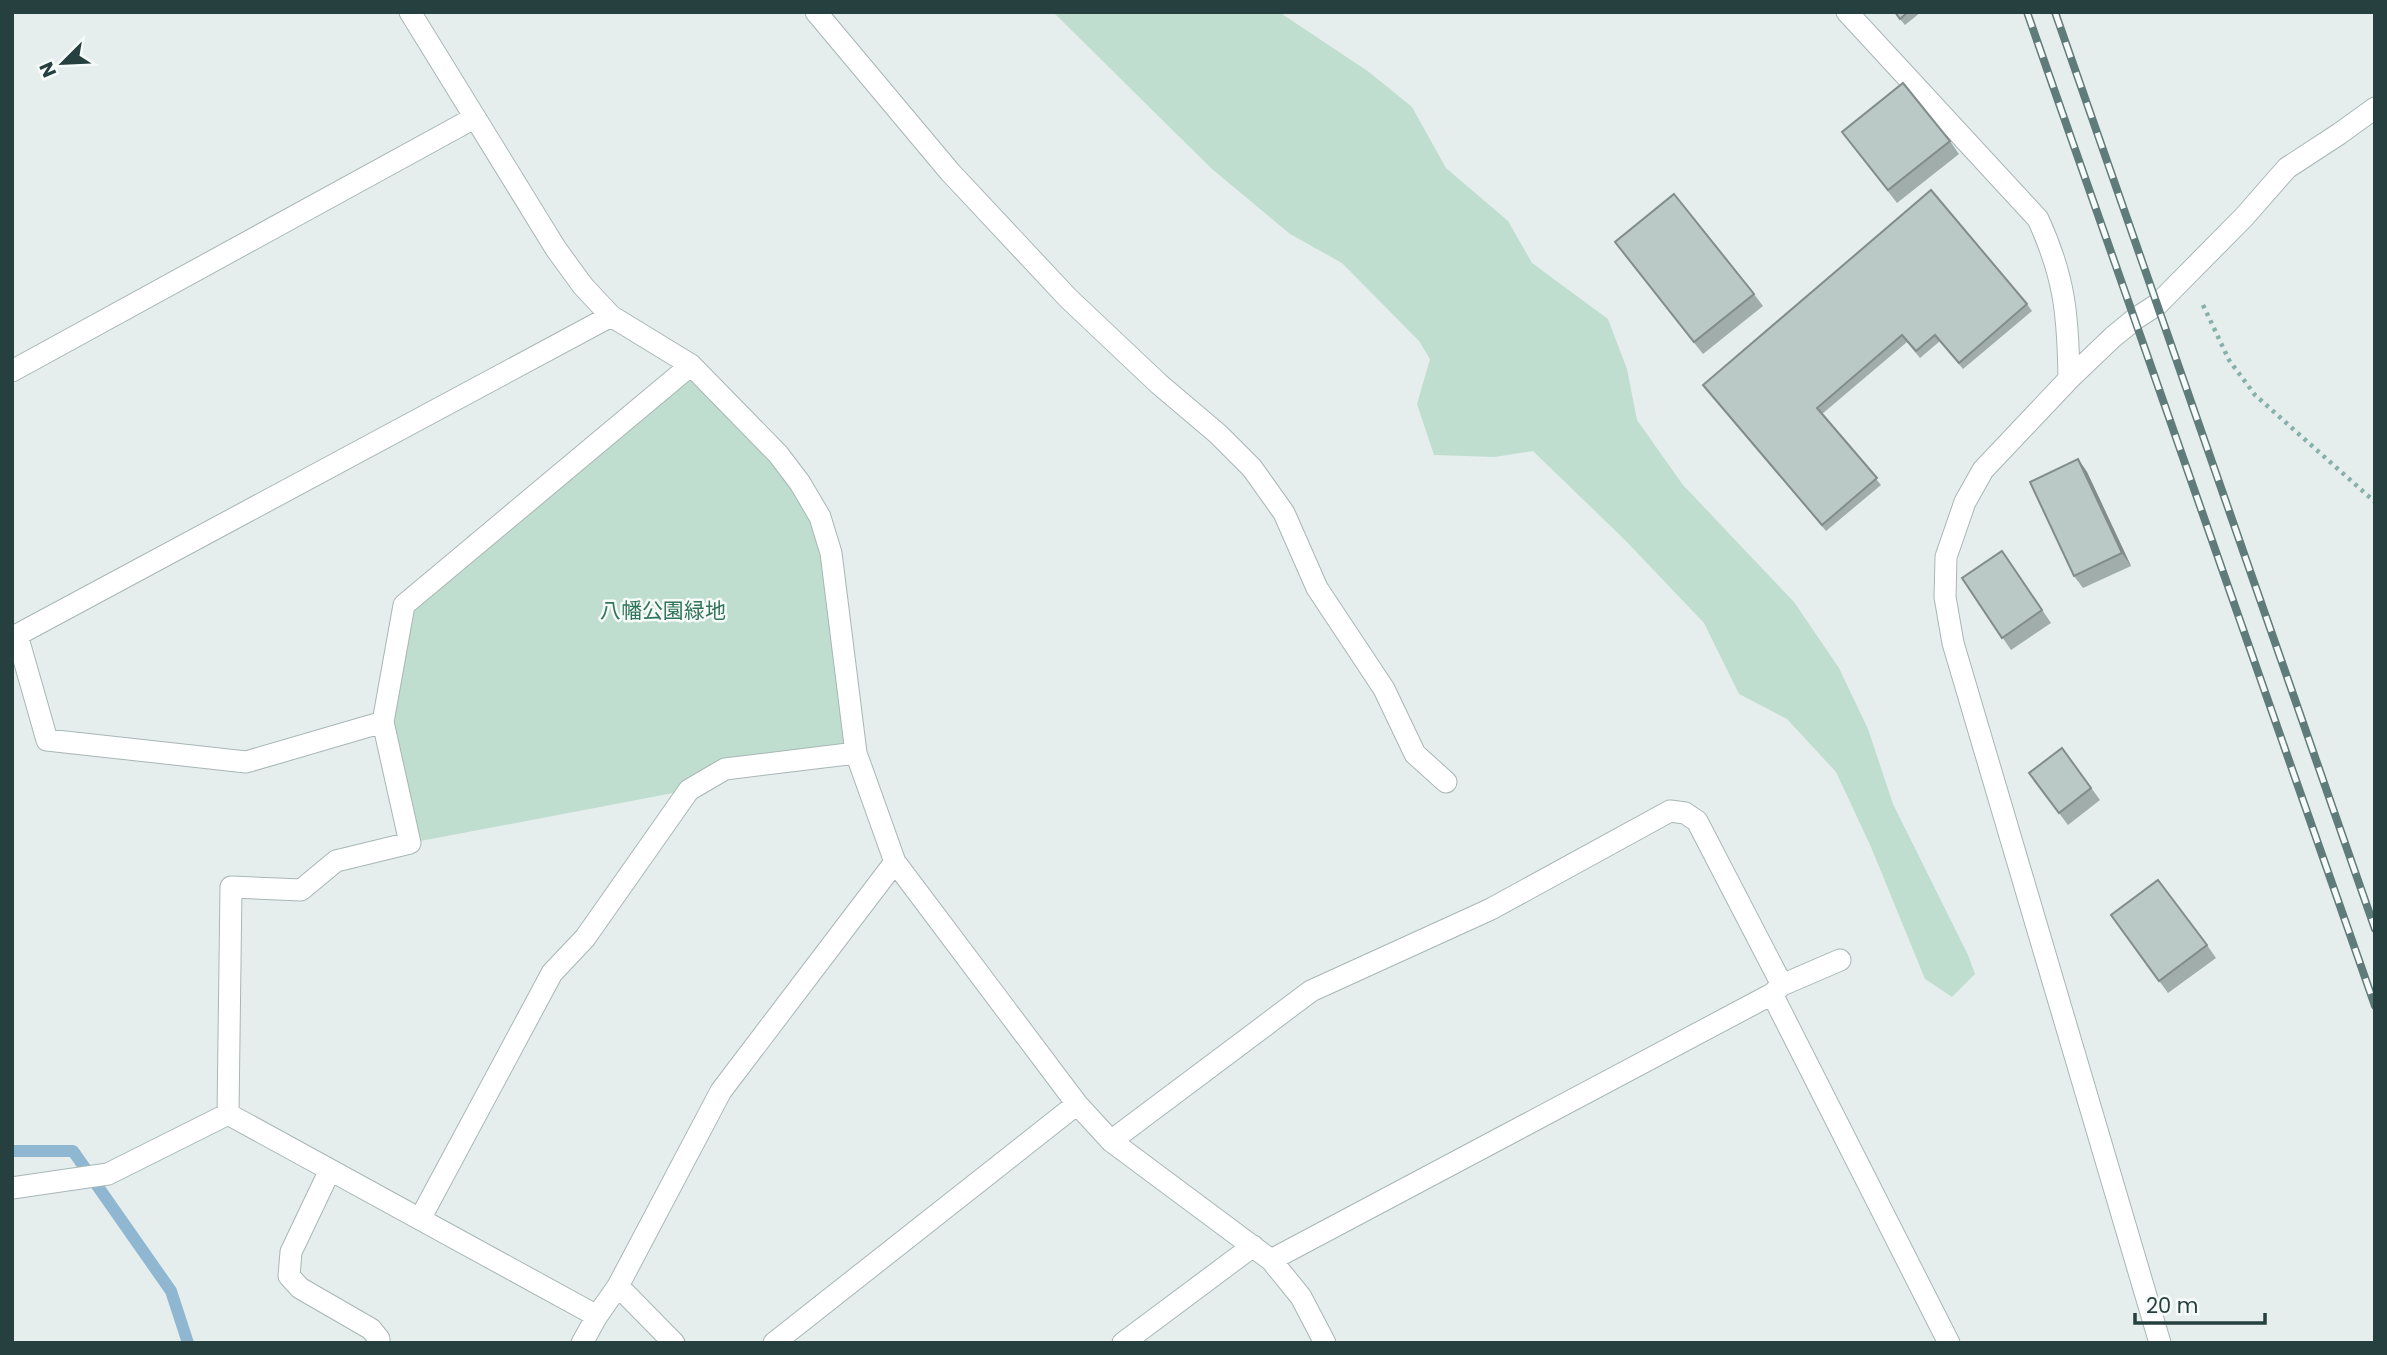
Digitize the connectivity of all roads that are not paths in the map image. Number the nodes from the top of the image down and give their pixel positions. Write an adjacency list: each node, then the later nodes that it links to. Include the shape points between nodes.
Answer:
1 (410, 12): 5 (street)
2 (816, 12): 12 (street, via 950,172 1068,298 1252,468 1284,513 1317,588 1384,689 1415,754)
3 (1847, 12): 9 (street, via 2038,219 2063,289)
4 (2375, 108): 9 (street, via 2287,168 2158,304 2135,318)
5 (474, 118): 6 (street, via 556,249); 8 (street)
6 (611, 316): 7 (street); 10 (street, via 17,635 47,740 246,762)
7 (691, 365): 10 (street, via 404,605); 11 (street, via 778,454 820,517 831,553)
8 (12, 371)
9 (2068, 379): 33 (street, via 1983,470 1965,502 1946,557 1945,597 1953,643)
10 (383, 722): 17 (street, via 410,843 336,861 301,890 231,887)
11 (856, 753): 13 (street); 21 (street, via 725,769 689,790 585,938 552,973)
12 (1447, 782)
13 (895, 862): 16 (street); 24 (street, via 721,1091)
14 (1840, 960): 15 (street)
15 (1777, 989): 18 (street, via 1697,821 1670,811 1490,909 1311,991); 23 (street); 32 (street)
16 (1077, 1104): 18 (street); 29 (street)
17 (228, 1114): 19 (street); 20 (street, via 108,1174)
18 (1111, 1141): 22 (street)
19 (330, 1170): 21 (street); 26 (street, via 291,1252 289,1276 300,1288 371,1329)
20 (12, 1188)
21 (420, 1219): 25 (street)
22 (1253, 1246): 23 (street); 30 (street)
23 (1271, 1260): 31 (street, via 1301,1297)
24 (618, 1286): 25 (street); 28 (street)
25 (597, 1317): 27 (street)
26 (379, 1343)
27 (582, 1343)
28 (674, 1343)
29 (774, 1343)
30 (1123, 1343)
31 (1325, 1343)
32 (1949, 1343)
33 (2160, 1343)

